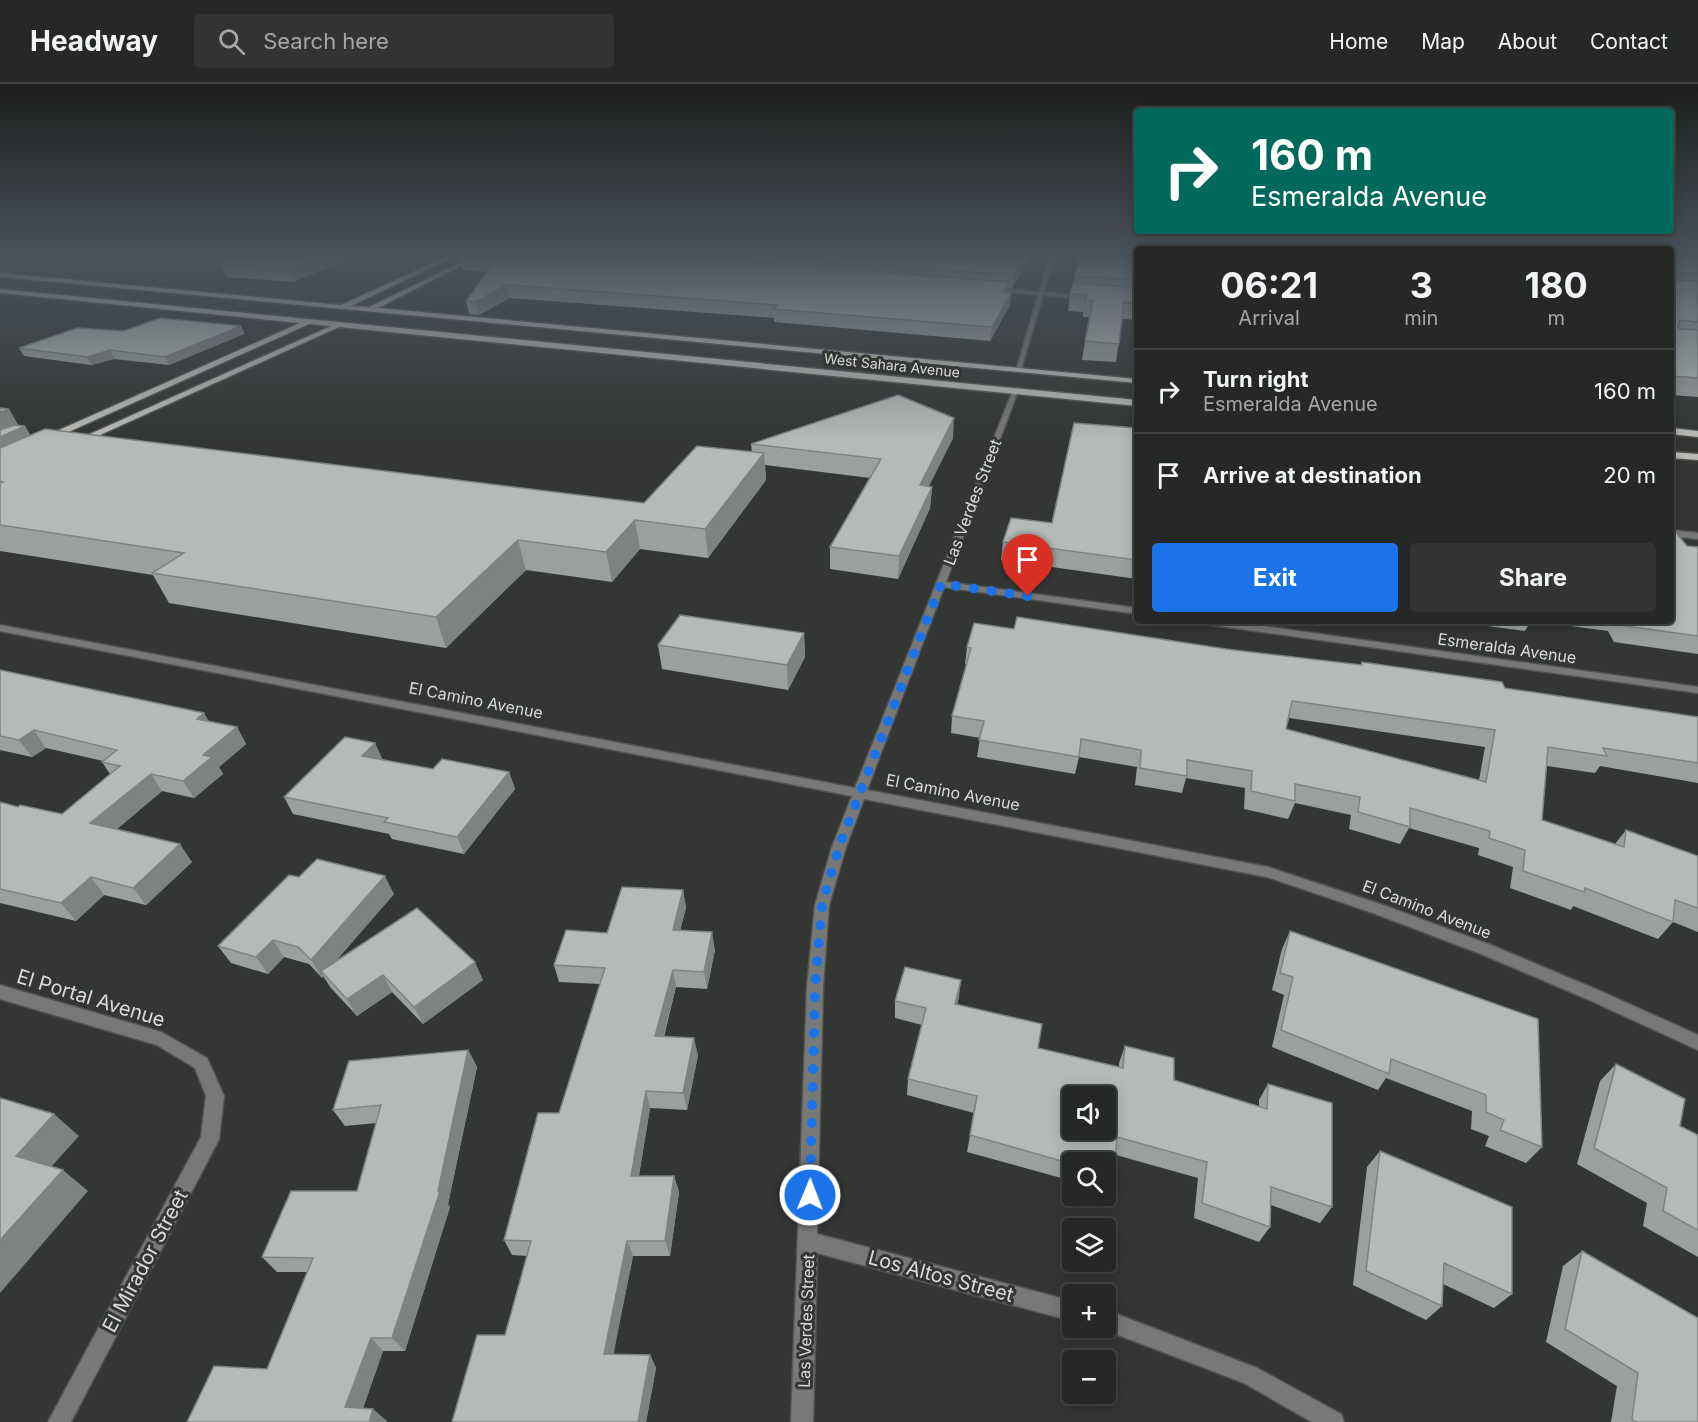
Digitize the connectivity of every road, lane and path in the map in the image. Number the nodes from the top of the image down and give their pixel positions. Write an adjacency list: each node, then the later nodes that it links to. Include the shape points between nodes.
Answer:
1 (262, 316): 6 (main road, West Sahara Avenue)
2 (320, 316): 6 (main road)
3 (355, 316): 7 (main road)
4 (439, 316): 8 (main road, West Sahara Avenue)
5 (1034, 316): 11 (street)
6 (309, 321): 7 (main road, West Sahara Avenue); 20 (main road)
7 (339, 324): 9 (main road, West Sahara Avenue); 21 (main road)
8 (780, 348): 9 (main road, via 744,351 671,346); 11 (main road, West Sahara Avenue)
9 (635, 353): 10 (main road, West Sahara Avenue)
10 (729, 363): 12 (main road, via 847,367); 16 (main road, West Sahara Avenue)
11 (1018, 370): 13 (main road); 14 (main road, West Sahara Avenue)
12 (980, 378)
13 (990, 378)
14 (1134, 381)
15 (1134, 390): 16 (main road, via 1038,383)
16 (1015, 391): 17 (main road, West Sahara Avenue); 26 (street, Las Verdes Street)
17 (1134, 403)
18 (1674, 431): 19 (main road)
19 (1698, 434)
20 (32, 446)
21 (70, 446)
22 (1674, 455): 23 (main road)
23 (1698, 457)
24 (1674, 533): 25 (street)
25 (1698, 536)
26 (941, 584): 27 (street); 31 (street, Las Verdes Street)
27 (1134, 612)
28 (1226, 624): 30 (street, Esmeralda Avenue)
29 (0, 628): 31 (street, El Camino Avenue)
30 (1698, 690)
31 (860, 793): 33 (street, El Camino Avenue, via 1268,872 1374,906 1614,1002); 35 (street, Las Verdes Street, via 822,905 815,987)
32 (0, 992): 34 (street, El Portal Avenue, via 161,1039 201,1063)
33 (1698, 1043)
34 (215, 1096): 38 (street, El Mirador Street, via 210,1139)
35 (809, 1241): 36 (street, Los Altos Street); 39 (street, Las Verdes Street)
36 (1062, 1308)
37 (1116, 1324): 40 (street, via 1250,1375)
38 (59, 1422)
39 (802, 1422)
40 (1333, 1422)

